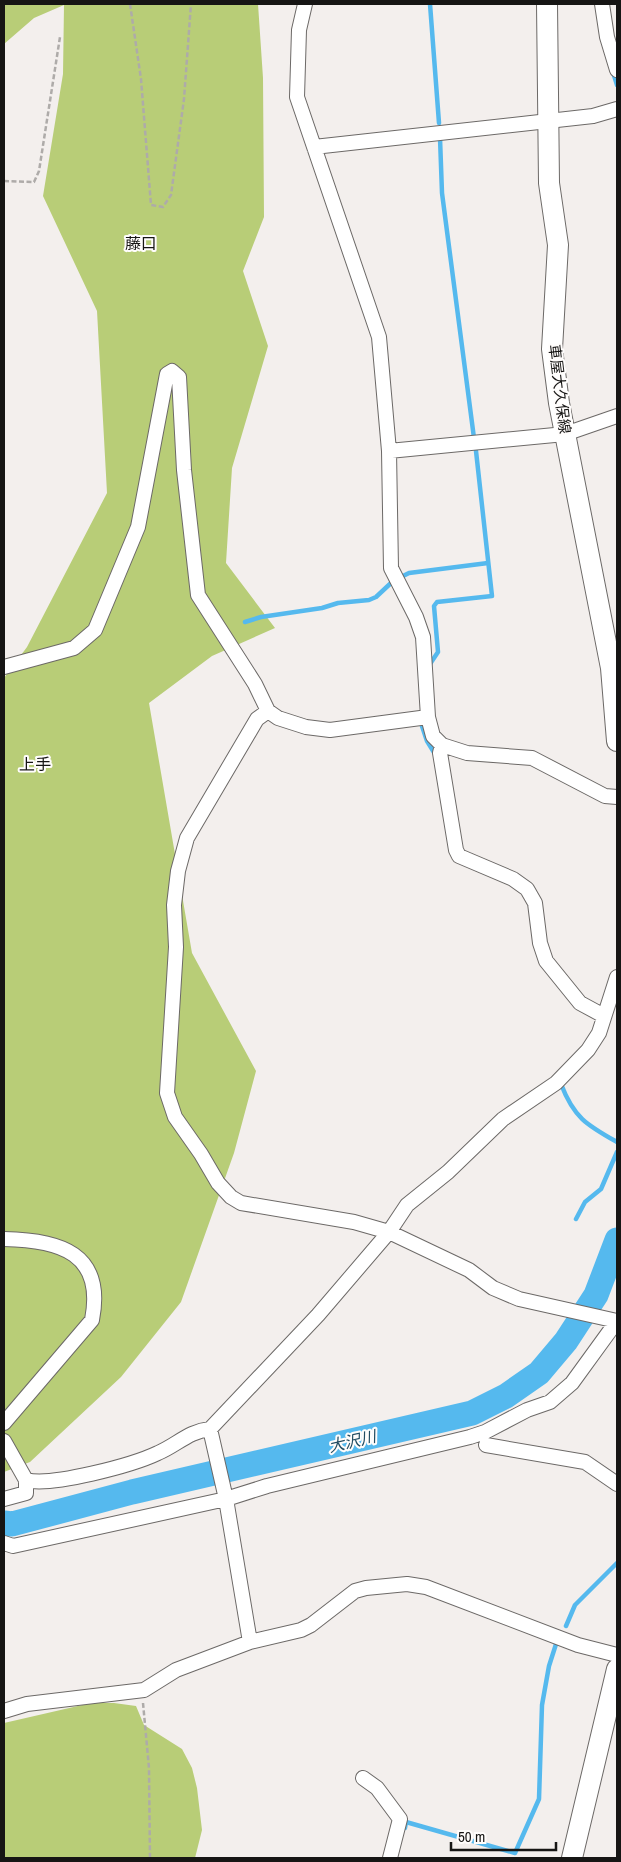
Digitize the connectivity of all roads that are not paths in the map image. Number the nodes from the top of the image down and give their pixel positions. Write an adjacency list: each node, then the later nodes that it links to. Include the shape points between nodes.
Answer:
1 (305, 4): 7 (street, via 299,30 297,97)
2 (547, 4): 6 (main road, 車屋大久保線)
3 (602, 4): 4 (street)
4 (617, 70)
5 (617, 109): 6 (street, via 593,116)
6 (548, 120): 7 (street); 9 (main road, 車屋大久保線, via 549,183 558,245 552,349)
7 (314, 147): 10 (street, via 379,337)
8 (617, 416): 9 (street)
9 (565, 434): 10 (street); 14 (main road, 車屋大久保線, via 611,668)
10 (389, 451): 13 (street, via 391,568 423,636)
11 (4, 667): 12 (street, via 74,648 95,630 138,527 167,374 172,371 179,377 184,470 198,595 255,684)
12 (268, 711): 13 (street, via 278,718 306,727 330,730); 19 (street, via 257,719 187,838 178,871 167,1092 175,1117 202,1154 218,1184 231,1197 252,1206 354,1222)
13 (428, 717): 15 (street, via 433,736)
14 (617, 742)
15 (442, 745): 16 (street, via 467,753 532,758 605,796); 18 (street, via 440,753 459,856 513,879 527,889 535,903 540,943 546,961 580,1003)
16 (617, 797)
17 (617, 977): 18 (street)
18 (604, 1016): 19 (street, via 599,1033 588,1050 556,1083 503,1119 448,1172 407,1205)
19 (389, 1232): 21 (street, via 519,1299); 23 (street, via 305,1329)
20 (4, 1239): 22 (street, via 50,1243 74,1254 88,1269 95,1284 96,1301 92,1320)
21 (614, 1320): 28 (street, via 572,1383 550,1402 470,1437)
22 (4, 1423)
23 (210, 1429): 26 (street, via 196,1430 160,1453 143,1459 54,1482); 28 (street)
24 (4, 1441): 26 (street)
25 (486, 1445): 27 (street, via 585,1462)
26 (26, 1480): 29 (street, via 26,1493)
27 (617, 1484)
28 (225, 1495): 30 (street); 31 (street)
29 (4, 1499)
30 (7, 1547)
31 (250, 1642): 32 (street, via 301,1630 355,1591 407,1584 426,1588 578,1645); 34 (street, via 176,1670 144,1690 27,1704)
32 (617, 1655)
33 (617, 1669): 37 (main road)
34 (4, 1711)
35 (363, 1778): 36 (street, via 377,1788 400,1819)
36 (390, 1858)
37 (572, 1858)

